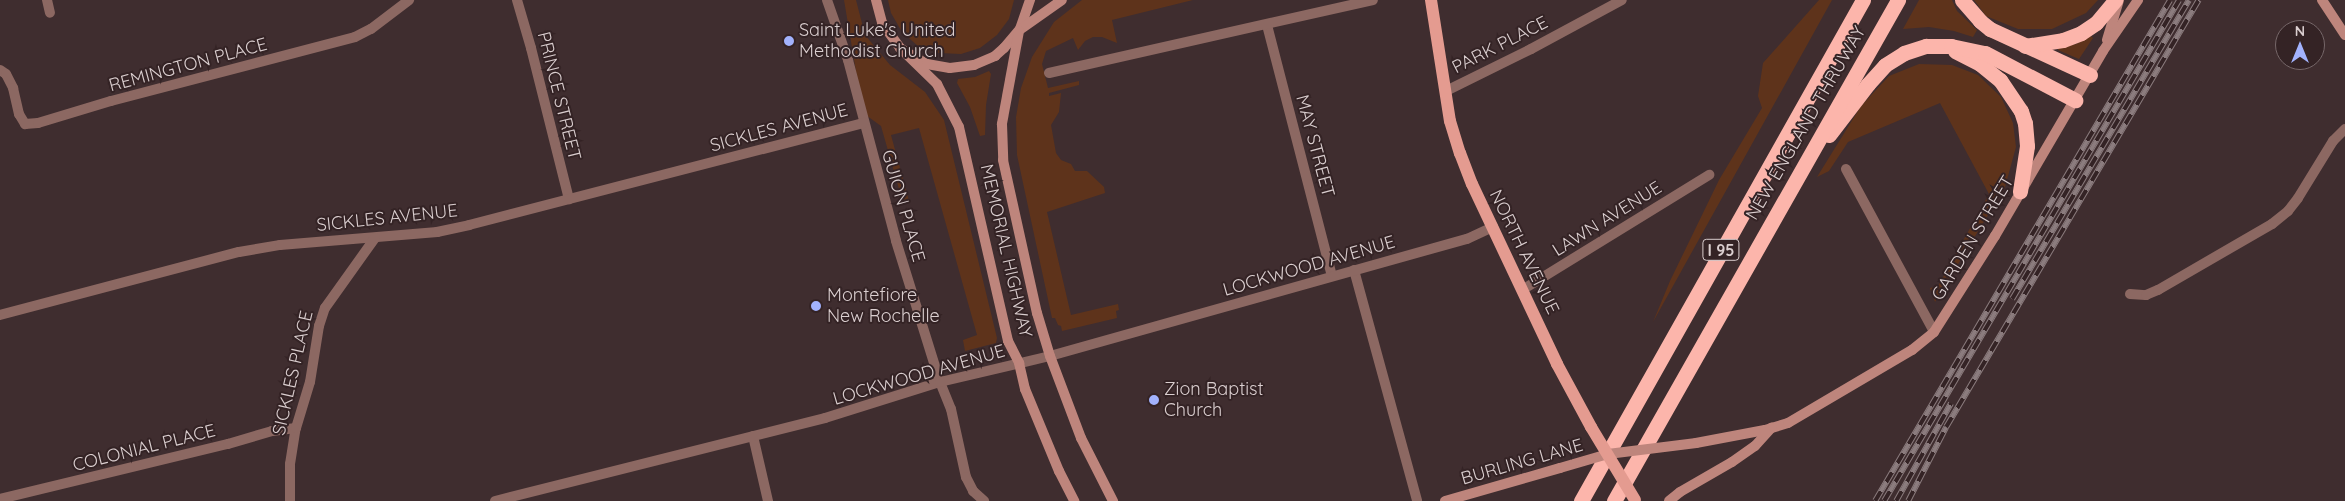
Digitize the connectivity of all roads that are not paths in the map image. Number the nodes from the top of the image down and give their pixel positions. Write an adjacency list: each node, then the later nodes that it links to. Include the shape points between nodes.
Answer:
1 (48, 0): 18 (street)
2 (409, 0): 26 (street, REMINGTON PLACE, via 355,37 38,123 25,124 19,114 13,88 6,74)
3 (517, 0): 37 (street, PRINCE STREET)
4 (827, 0): 31 (street, GUION PLACE, via 848,60)
5 (876, 0): 24 (main road, via 882,23)
6 (1030, 0): 20 (main road, MEMORIAL HIGHWAY)
7 (1062, 0): 20 (main road)
8 (1373, 0): 19 (street)
9 (1431, 0): 29 (main road, NORTH AVENUE)
10 (1622, 0): 29 (street, PARK PLACE)
11 (1863, 0): 64 (highway, NEW ENGLAND THRUWAY / I 95)
12 (1898, 0): 35 (highway, NEW ENGLAND THRUWAY / I 95)
13 (1962, 0): 23 (highway, via 1980,21)
14 (2115, 0): 23 (highway, via 2096,23 2081,33 2063,40)
15 (2120, 0): 25 (main road)
16 (2138, 0): 25 (main road, GARDEN STREET)
17 (2322, 0): 21 (main road)
18 (50, 12)
19 (1267, 25): 27 (street); 41 (street, MAY STREET)
20 (1019, 30): 24 (main road, via 994,56 962,68 927,64); 46 (main road, MEMORIAL HIGHWAY, via 1002,124 1003,160 1037,313)
21 (2345, 35)
22 (1939, 45): 30 (highway, via 1985,53); 35 (highway, via 1914,49 1886,65); 36 (highway, via 1990,71 2015,99 2023,117 2026,136)
23 (2024, 46): 28 (highway)
24 (900, 48): 47 (main road, MEMORIAL HIGHWAY, via 937,84 959,127 1008,341)
25 (2103, 51): 28 (main road, GARDEN STREET)
26 (0, 70)
27 (1049, 74)
28 (2090, 75): 30 (main road, GARDEN STREET)
29 (1446, 91): 38 (main road, NORTH AVENUE, via 1450,121 1460,153)
30 (2075, 100): 36 (main road, GARDEN STREET)
31 (864, 123): 37 (street, SICKLES AVENUE); 48 (street, GUION PLACE, via 896,241)
32 (2345, 129): 43 (street, via 2333,141 2298,198 2272,224 2158,290 2146,295)
33 (1846, 169): 45 (street)
34 (1708, 175): 42 (street, LAWN AVENUE)
35 (1791, 186): 65 (highway, NEW ENGLAND THRUWAY / I 95)
36 (2020, 191): 45 (main road, GARDEN STREET)
37 (568, 200): 39 (street, SICKLES AVENUE, via 437,232)
38 (1492, 227): 40 (street, LOCKWOOD AVENUE, via 1467,239); 42 (main road, NORTH AVENUE)
39 (375, 238): 44 (street, SICKLES AVENUE, via 280,245 239,252); 50 (street, SICKLES PLACE, via 325,308 310,382)
40 (1354, 270): 41 (street, LOCKWOOD AVENUE); 62 (street)
41 (1332, 276): 46 (street, LOCKWOOD AVENUE)
42 (1522, 290): 52 (main road, NORTH AVENUE, bridge, via 1591,427)
43 (2130, 294)
44 (0, 315)
45 (1934, 332): 49 (main road, GARDEN STREET, via 1912,350 1825,402)
46 (1050, 356): 47 (street, LOCKWOOD AVENUE); 61 (main road, MEMORIAL HIGHWAY, via 1081,438)
47 (1019, 364): 48 (street, LOCKWOOD AVENUE); 60 (main road, MEMORIAL HIGHWAY, via 1025,389)
48 (940, 382): 51 (street, LOCKWOOD AVENUE); 59 (street, GUION PLACE, via 951,409 966,477 972,491)
49 (1772, 427): 52 (main road, GARDEN STREET, bridge, via 1696,443); 66 (main road, GARDEN STREET, via 1755,446)
50 (296, 428): 54 (street, COLONIAL PLACE, via 272,431); 56 (street, SICKLES PLACE, via 290,464)
51 (753, 436): 53 (street, LOCKWOOD AVENUE); 58 (street)
52 (1608, 454): 55 (main road, NORTH AVENUE, bridge); 63 (main road, BURLING LANE, bridge)
53 (521, 498): 57 (street, LOCKWOOD AVENUE)
54 (0, 499)
55 (1635, 500)
56 (290, 501)
57 (495, 501)
58 (768, 501)
59 (984, 501)
60 (1074, 501)
61 (1113, 501)
62 (1417, 501)
63 (1445, 501)
64 (1581, 501)
65 (1614, 501)
66 (1669, 501)

